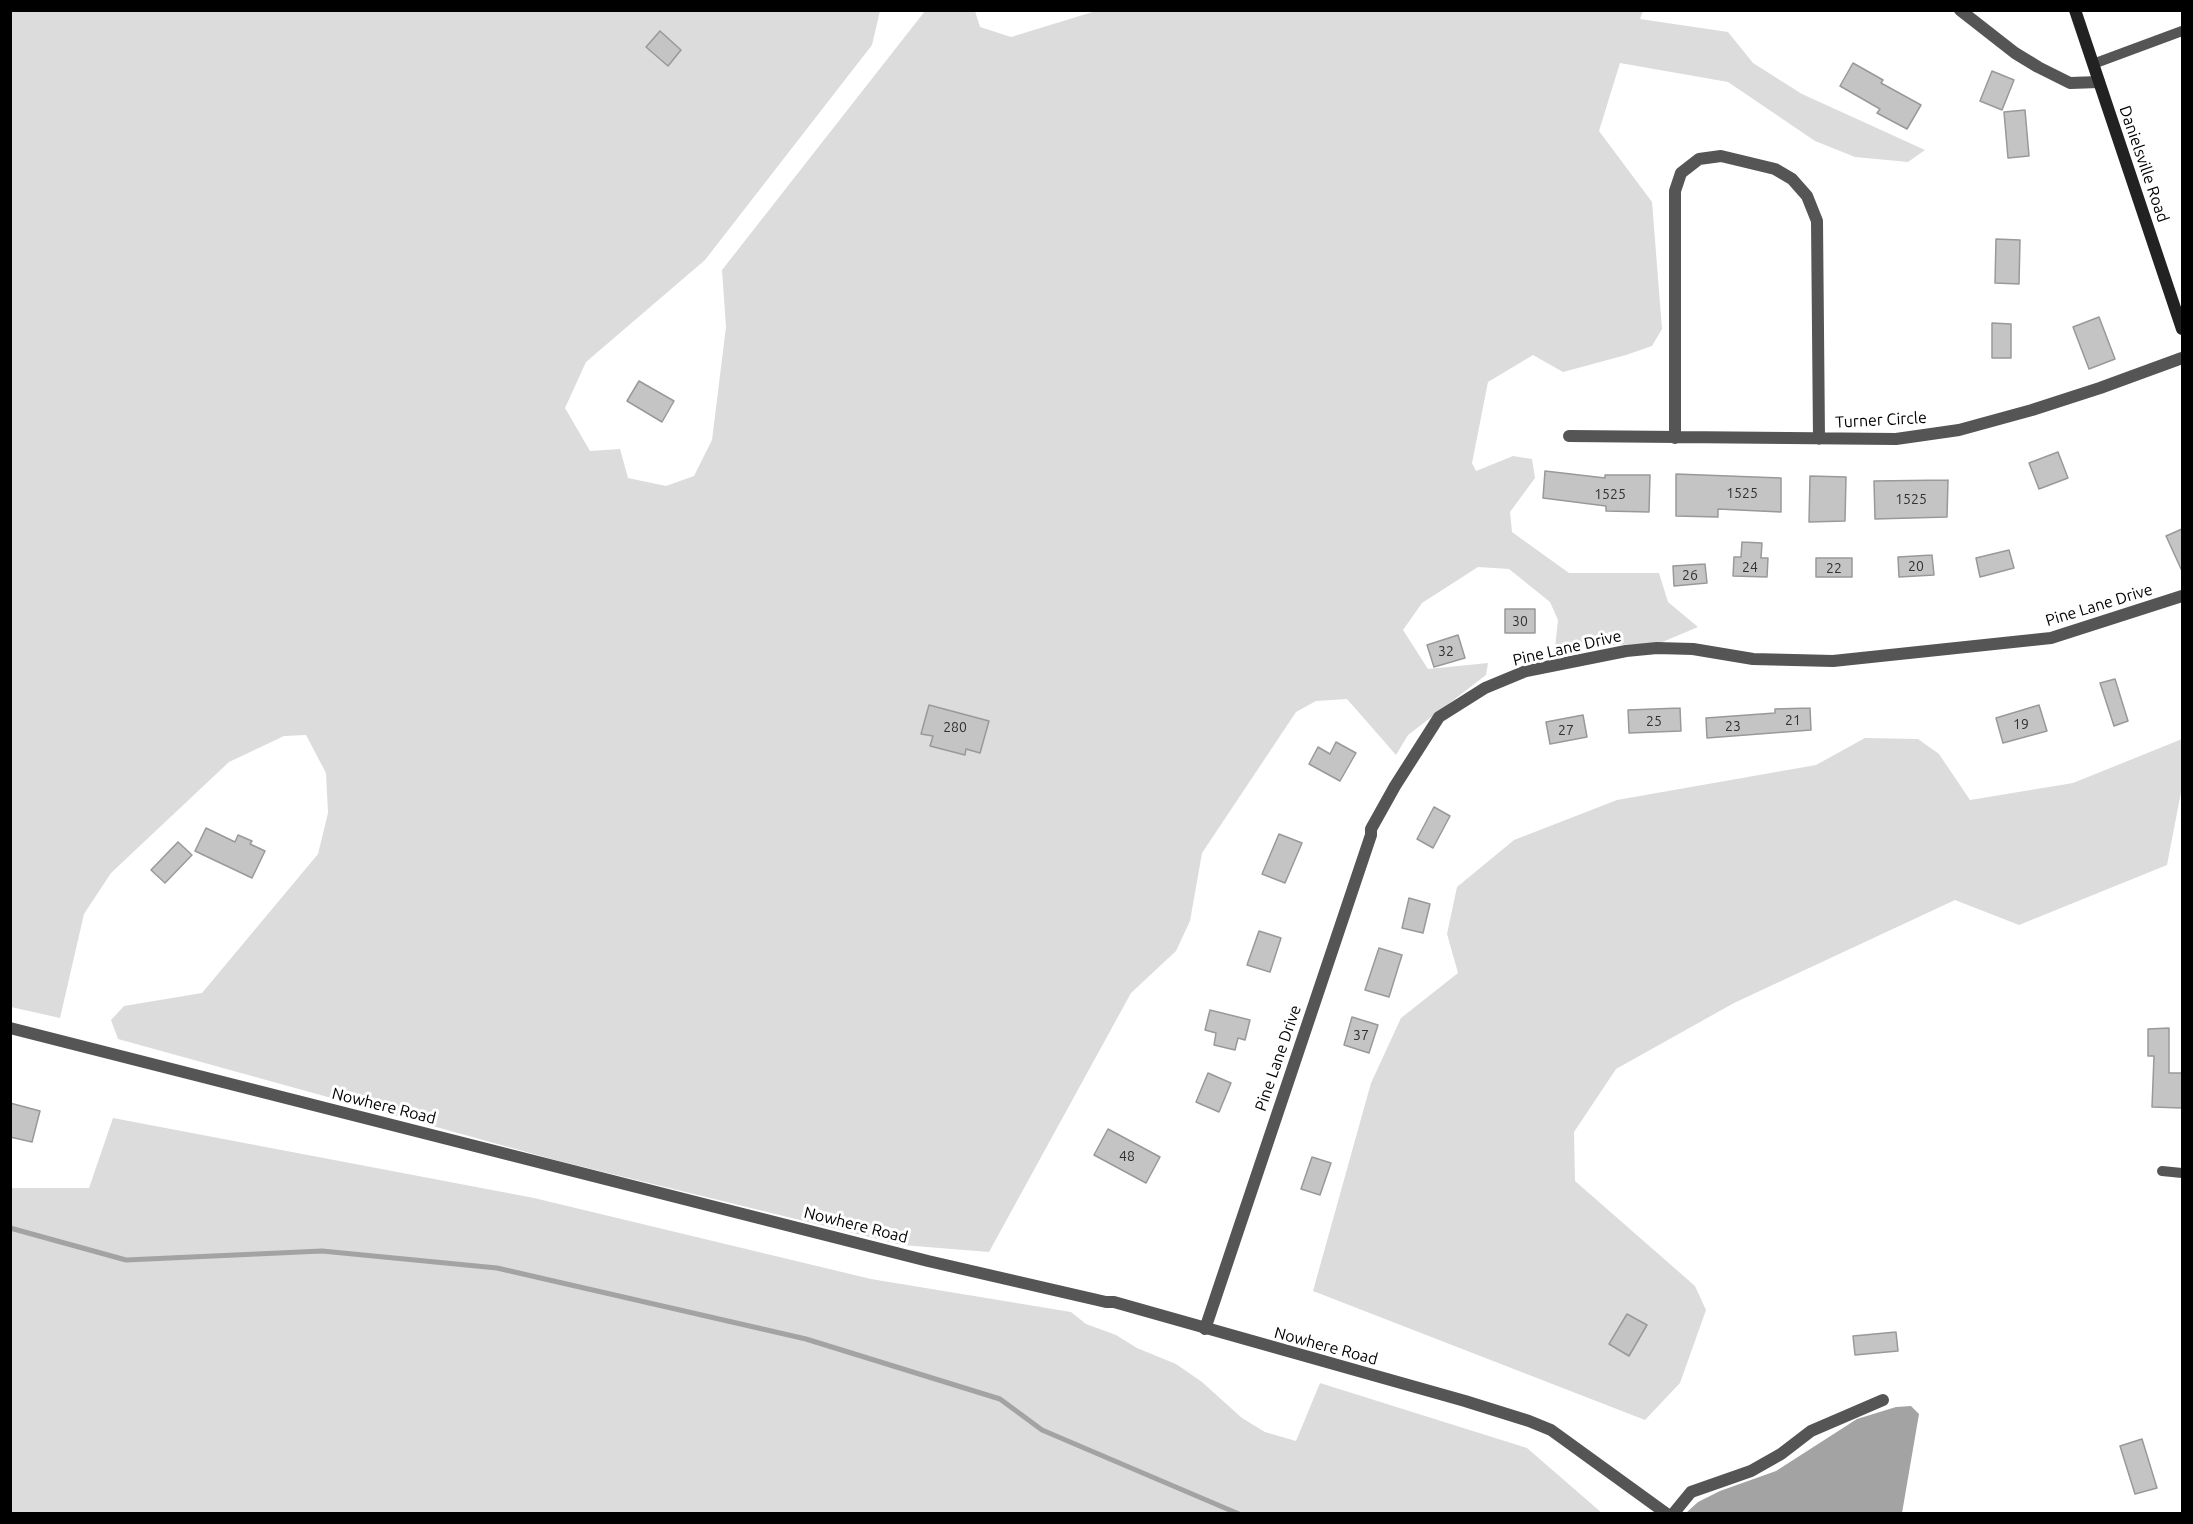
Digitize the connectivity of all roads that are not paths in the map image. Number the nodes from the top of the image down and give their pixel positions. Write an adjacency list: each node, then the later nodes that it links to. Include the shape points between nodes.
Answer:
1 (1960, 10): 5 (street, via 2038,67 2070,83)
2 (2075, 10): 4 (main road, Danielsville Road)
3 (2182, 31): 4 (lane)
4 (2093, 64): 5 (main road, Danielsville Road)
5 (2099, 82): 6 (main road, Danielsville Road)
6 (2182, 329)
7 (2182, 358): 10 (street, Turner Circle, via 1959,430 1896,439)
8 (1569, 436): 9 (street, Turner Circle)
9 (1675, 438): 10 (street, Turner Circle); 10 (street, via 1675,191 1681,173 1699,159 1721,156 1775,169 1792,179 1807,196 1817,221)
10 (1819, 439)
11 (2182, 597): 15 (street, Pine Lane Drive, via 2051,638 1833,661 1753,659 1694,649 1626,651 1526,671 1485,688 1439,717 1371,830)
12 (10, 1028): 15 (street, Nowhere Road, via 928,1261 1114,1302)
13 (2162, 1172): 14 (lane)
14 (2182, 1173)
15 (1205, 1329): 17 (street, Nowhere Road, via 1529,1421 1551,1430)
16 (1883, 1400): 18 (street, via 1811,1431 1781,1455 1751,1471 1691,1492)
17 (1667, 1514)
18 (1673, 1514)

